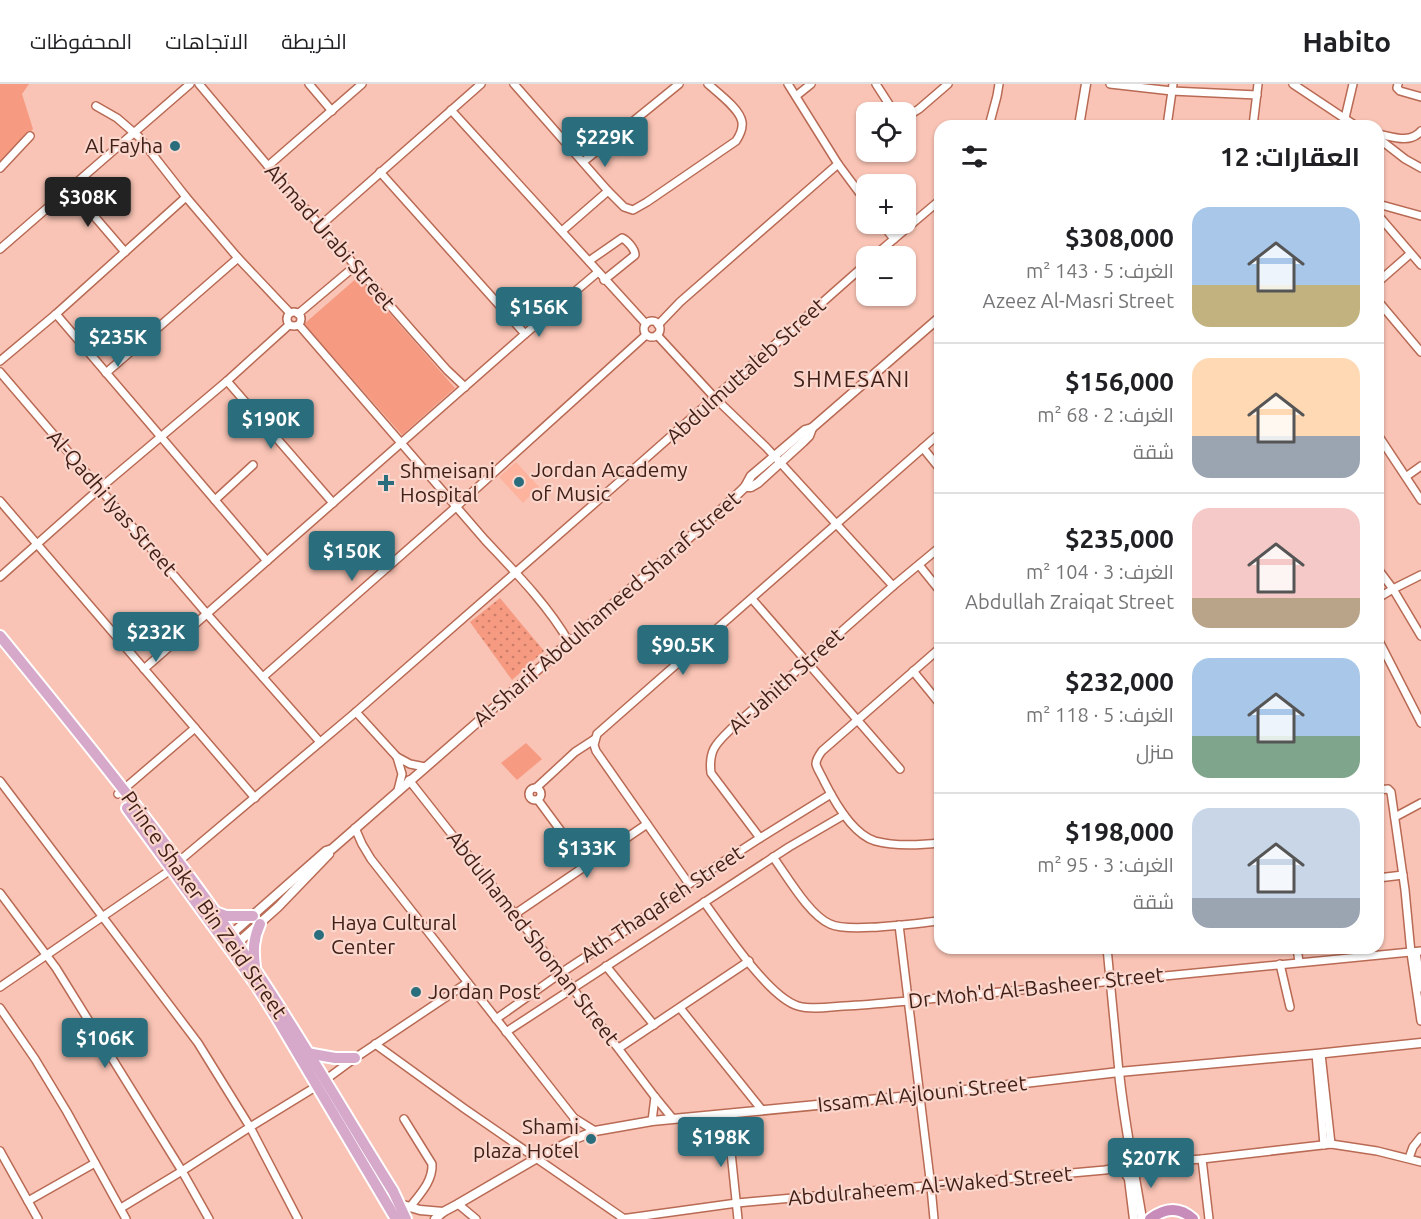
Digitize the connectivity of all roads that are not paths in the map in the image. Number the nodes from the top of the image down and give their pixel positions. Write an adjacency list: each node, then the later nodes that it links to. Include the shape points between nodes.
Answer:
1 (190, 84): 36 (street)
2 (199, 84): 42 (street, Ahmad Urabi Street)
3 (309, 84): 28 (street)
4 (362, 84): 28 (street)
5 (481, 84): 26 (street)
6 (514, 84): 40 (street)
7 (679, 84): 40 (street)
8 (708, 84): 48 (street, via 739,114 742,128 736,141 637,209 624,207)
9 (788, 84): 22 (street)
10 (811, 84): 22 (street)
11 (876, 84): 24 (street)
12 (948, 84): 27 (street)
13 (999, 84): 30 (street)
14 (1086, 84): 31 (street)
15 (1110, 84): 20 (street)
16 (1258, 84): 21 (street)
17 (1293, 84): 29 (street)
18 (1353, 84): 29 (street)
19 (1398, 84): 23 (street, via 1400,91)
20 (1173, 87): 21 (street); 32 (street)
21 (1257, 95): 33 (street)
22 (796, 96): 41 (street)
23 (1421, 97)
24 (888, 102)
25 (96, 106): 36 (street)
26 (451, 110): 45 (street); 55 (street)
27 (916, 110)
28 (332, 111): 42 (street)
29 (1345, 118): 34 (street)
30 (991, 120)
31 (1080, 120)
32 (1168, 120)
33 (1254, 120)
34 (1348, 120)
35 (1421, 131): 38 (street, via 1407,139)
36 (134, 132): 46 (street); 49 (street)
37 (30, 136): 43 (street)
38 (1384, 137)
39 (1384, 141): 44 (street)
40 (584, 162): 48 (street)
41 (838, 164): 47 (street); 78 (street, via 688,294)
42 (268, 166): 54 (street, Ahmad Urabi Street)
43 (0, 168)
44 (1421, 168)
45 (380, 172): 54 (street); 79 (street)
46 (70, 188): 59 (street); 60 (street)
47 (856, 188)
48 (608, 190): 55 (street)
49 (186, 197): 60 (street); 62 (street)
50 (934, 205): 57 (street)
51 (1384, 206): 52 (street)
52 (1421, 216)
53 (1384, 222): 61 (street)
54 (321, 225): 64 (street, Ahmad Urabi Street)
55 (562, 231): 63 (street)
56 (890, 234): 57 (street)
57 (894, 239): 58 (street)
58 (886, 246)
59 (0, 249)
60 (125, 252): 72 (street)
61 (1410, 254): 65 (street); 68 (street)
62 (238, 258): 71 (street); 85 (street)
63 (589, 261): 66 (street); 69 (street, via 622,238 626,240 635,255)
64 (356, 266): 73 (street); 87 (street, Ahmad Urabi Street)
65 (1421, 266)
66 (598, 272): 69 (street); 79 (street)
67 (856, 273): 88 (street, Abdulmuttaleb Street)
68 (1384, 277)
69 (604, 280): 75 (street)
70 (1384, 308): 82 (street)
71 (290, 313): 73 (street); 76 (street, via 286,319)
72 (56, 314): 83 (street); 85 (street)
73 (298, 314): 77 (street)
74 (934, 322): 94 (street, Al-Sharif Abdulhameed Sharaf Street, via 812,428 806,439)
75 (646, 324): 78 (street); 80 (street)
76 (289, 325): 77 (street); 86 (street)
77 (299, 325): 91 (street)
78 (658, 325): 81 (street)
79 (525, 334): 87 (street)
80 (646, 335): 81 (street); 104 (street)
81 (657, 335): 88 (street)
82 (1420, 350)
83 (0, 361)
84 (0, 372): 99 (street, Al-Qadhi Iyas Street)
85 (106, 373): 89 (street)
86 (227, 381): 89 (street); 103 (street)
87 (465, 387): 91 (street)
88 (715, 398): 94 (street); 110 (street, Abdulmuttaleb Street)
89 (161, 437): 99 (street); 100 (street)
90 (934, 438): 93 (street)
91 (401, 443): 103 (street); 104 (street)
92 (1384, 443): 98 (street)
93 (923, 448): 95 (street); 105 (street)
94 (777, 459): 105 (street); 121 (street, Al-Sharif Abdulhameed Sharaf Street, via 758,483 745,488)
95 (934, 462)
96 (254, 465): 100 (street)
97 (1421, 466): 98 (street)
98 (1407, 476): 101 (street)
99 (99, 489): 106 (street); 119 (street, Al-Qadhi Iyas Street)
100 (215, 500): 108 (street)
101 (1421, 500)
102 (0, 501): 106 (street)
103 (333, 503): 108 (street)
104 (457, 506): 110 (street); 131 (street)
105 (836, 524): 115 (street); 118 (street)
106 (38, 545): 112 (street); 129 (street)
107 (934, 552): 109 (street, Al-Jahith Street)
108 (267, 561): 119 (street)
109 (919, 565): 114 (street); 115 (street, Al-Jahith Street)
110 (515, 573): 120 (street); 133 (street, Abdulmuttaleb Street)
111 (1421, 574): 116 (street)
112 (1, 577)
113 (1384, 577): 116 (street)
114 (934, 584)
115 (893, 586): 128 (street, Al-Jahith Street)
116 (1393, 589): 117 (street); 123 (street)
117 (1384, 594)
118 (752, 599): 128 (street); 137 (street, via 602,728)
119 (207, 615): 129 (street); 131 (street, Al-Qadhi Iyas Street)
120 (559, 625): 121 (street); 124 (street)
121 (578, 634): 124 (street, Al-Sharif Abdulhameed Sharaf Street)
122 (0, 636): 146 (main road, Prince Shaker Bin Zeid Street, via 85,740)
123 (1421, 636)
124 (569, 642): 140 (street, Al-Sharif Abdulhameed Sharaf Street)
125 (0, 646): 146 (main road, Prince Shaker Bin Zeid Street)
126 (1384, 651): 135 (street)
127 (934, 653): 130 (street)
128 (807, 661): 134 (street); 154 (street, Al-Jahith Street, via 734,726 711,755 711,773)
129 (144, 669): 136 (street)
130 (913, 672): 132 (street); 134 (street)
131 (263, 677): 138 (street, Al-Qadhi Iyas Street)
132 (934, 697)
133 (356, 712): 138 (street, Abdulmuttaleb Street); 139 (street)
134 (857, 720): 141 (street); 147 (street, via 818,757 816,765)
135 (1421, 723)
136 (195, 728): 146 (street); 148 (street)
137 (595, 739): 152 (street, via 596,752); 157 (street, via 536,788 542,794 538,800)
138 (320, 742): 148 (street, Abdulmuttaleb Street)
139 (397, 758): 140 (street); 145 (street, via 402,774)
140 (425, 766): 142 (street, Al-Sharif Abdulhameed Sharaf Street)
141 (900, 769)
142 (410, 780): 145 (street, Al-Sharif Abdulhameed Sharaf Street); 165 (street, Abdulhamed Shoman Street)
143 (0, 781): 166 (street)
144 (1384, 789): 151 (street, via 1390,791)
145 (398, 790): 153 (street, Al-Sharif Abdulhameed Sharaf Street)
146 (120, 792): 158 (main road, Prince Shaker Bin Zeid Street)
147 (831, 794): 150 (street); 154 (street, Ath Thaqafeh Street)
148 (255, 798): 158 (street, Abdulmuttaleb Street)
149 (1421, 803): 151 (street)
150 (844, 815): 155 (street, via 873,840); 156 (street, Ath Thaqafeh Street)
151 (1395, 817): 159 (street)
152 (647, 824): 157 (street); 161 (street)
153 (356, 828): 167 (street, Al-Sharif Abdulhameed Sharaf Street, via 326,851); 182 (street, via 371,859)
154 (760, 838): 161 (street, Ath Thaqafeh Street)
155 (934, 843)
156 (773, 857): 163 (street, Ath Thaqafeh Street); 169 (street, via 813,911 829,924)
157 (586, 865): 165 (street)
158 (175, 866): 164 (main road, Prince Shaker Bin Zeid Street); 166 (street, Abdulmuttaleb Street); 170 (main road, Prince Shaker Bin Zeid Street)
159 (1403, 875): 160 (street); 171 (street)
160 (1384, 877)
161 (689, 884): 180 (street, Ath Thaqafeh Street)
162 (0, 893): 174 (street)
163 (704, 902): 175 (street, Dr Moh'd Al-Basheer Street); 178 (street, Ath Thaqafeh Street)
164 (214, 912): 167 (main road); 170 (main road, Prince Shaker Bin Zeid Street)
165 (515, 914): 180 (street, Abdulhamed Shoman Street)
166 (103, 917): 174 (street, Abdulmuttaleb Street); 210 (street, via 198,1043)
167 (256, 920): 170 (street); 179 (main road)
168 (934, 922): 169 (street)
169 (899, 925): 186 (street)
170 (231, 942): 179 (main road, Prince Shaker Bin Zeid Street); 201 (main road, Prince Shaker Bin Zeid Street)
171 (1416, 952): 176 (street, Dr Moh'd Al-Basheer Street); 185 (street); 191 (street)
172 (1108, 954): 181 (street)
173 (1298, 954): 176 (street)
174 (48, 955): 183 (street, Abdulmuttaleb Street); 223 (street)
175 (749, 961): 186 (street, Dr Moh'd Al-Basheer Street, via 782,997 797,1005 823,1008); 189 (street)
176 (1299, 962): 177 (street, Dr Moh'd Al-Basheer Street)
177 (1280, 964): 181 (street, Dr Moh'd Al-Basheer Street); 187 (street)
178 (606, 966): 184 (street, Ath Thaqafeh Street); 192 (street)
179 (256, 971): 197 (main road, Prince Shaker Bin Zeid Street)
180 (561, 973): 184 (street, Abdulhamed Shoman Street); 190 (street, Ath Thaqafeh Street)
181 (1110, 981): 186 (street, Dr Moh'd Al-Basheer Street); 200 (street)
182 (467, 983): 190 (street); 195 (street)
183 (0, 987)
184 (572, 988): 193 (street, Ath Thaqafeh Street); 196 (street, Abdulhamed Shoman Street)
185 (1421, 988)
186 (908, 1001): 202 (street)
187 (1290, 1007)
188 (0, 1008): 220 (street, via 35,1059)
189 (680, 1008): 192 (street); 204 (street)
190 (496, 1019): 193 (street)
191 (1421, 1021)
192 (654, 1025): 196 (street)
193 (506, 1032): 206 (street)
194 (1421, 1043): 198 (street, Issam Al Ajlouni Street)
195 (375, 1044): 199 (street); 216 (street)
196 (619, 1048): 203 (street, Abdulhamed Shoman Street)
197 (308, 1053): 199 (main road); 201 (main road, Prince Shaker Bin Zeid Street)
198 (1318, 1054): 200 (street, Issam Al Ajlouni Street); 214 (street)
199 (355, 1058): 201 (street)
200 (1119, 1072): 202 (street, Issam Al Ajlouni Street); 219 (street)
201 (321, 1083): 210 (street); 235 (main road, Prince Shaker Bin Zeid Street); 236 (main road, Prince Shaker Bin Zeid Street, via 393,1191)
202 (919, 1095): 204 (street, Issam Al Ajlouni Street); 224 (street)
203 (655, 1097): 208 (street, Abdulhamed Shoman Street); 209 (street)
204 (762, 1110): 205 (street, Issam Al Ajlouni Street)
205 (727, 1114): 208 (street, Issam Al Ajlouni Street); 226 (street)
206 (574, 1118): 211 (street); 213 (street)
207 (404, 1119): 228 (street, via 432,1164 428,1181)
208 (674, 1119): 209 (street, Issam Al Ajlouni Street)
209 (652, 1121): 211 (street, Issam Al Ajlouni Street)
210 (250, 1127): 223 (street); 234 (street)
211 (595, 1131): 213 (street, Issam Al Ajlouni Street)
212 (1421, 1137): 217 (street)
213 (575, 1139): 216 (street, Issam Al Ajlouni Street)
214 (1328, 1144): 217 (street); 218 (street)
215 (0, 1151): 225 (street)
216 (537, 1158): 227 (street, Issam Al Ajlouni Street); 239 (street)
217 (1409, 1158): 221 (street)
218 (1202, 1159): 219 (street); 246 (street)
219 (1131, 1160): 222 (street); 243 (street)
220 (95, 1162): 225 (street); 229 (street)
221 (1421, 1162)
222 (1122, 1167): 224 (street, Abdulraheem Al-Waked Street); 242 (street, via 1129,1179)
223 (183, 1171): 229 (street); 233 (street)
224 (931, 1186): 226 (street, Abdulraheem Al-Waked Street); 241 (street)
225 (28, 1201): 231 (street)
226 (737, 1203): 239 (street, Abdulraheem Al-Waked Street); 240 (street)
227 (458, 1204): 230 (street, Issam Al Ajlouni Street); 238 (street)
228 (407, 1206): 230 (street)
229 (121, 1208): 232 (street)
230 (442, 1212): 237 (street, Issam Al Ajlouni Street)
231 (38, 1219)
232 (126, 1219)
233 (209, 1219)
234 (298, 1219)
235 (396, 1219)
236 (406, 1219)
237 (435, 1219)
238 (476, 1219)
239 (622, 1219)
240 (738, 1219)
241 (934, 1219)
242 (1134, 1219)
243 (1142, 1219)
244 (1150, 1219): 245 (highway, via 1170,1209)
245 (1193, 1219)
246 (1209, 1219)

